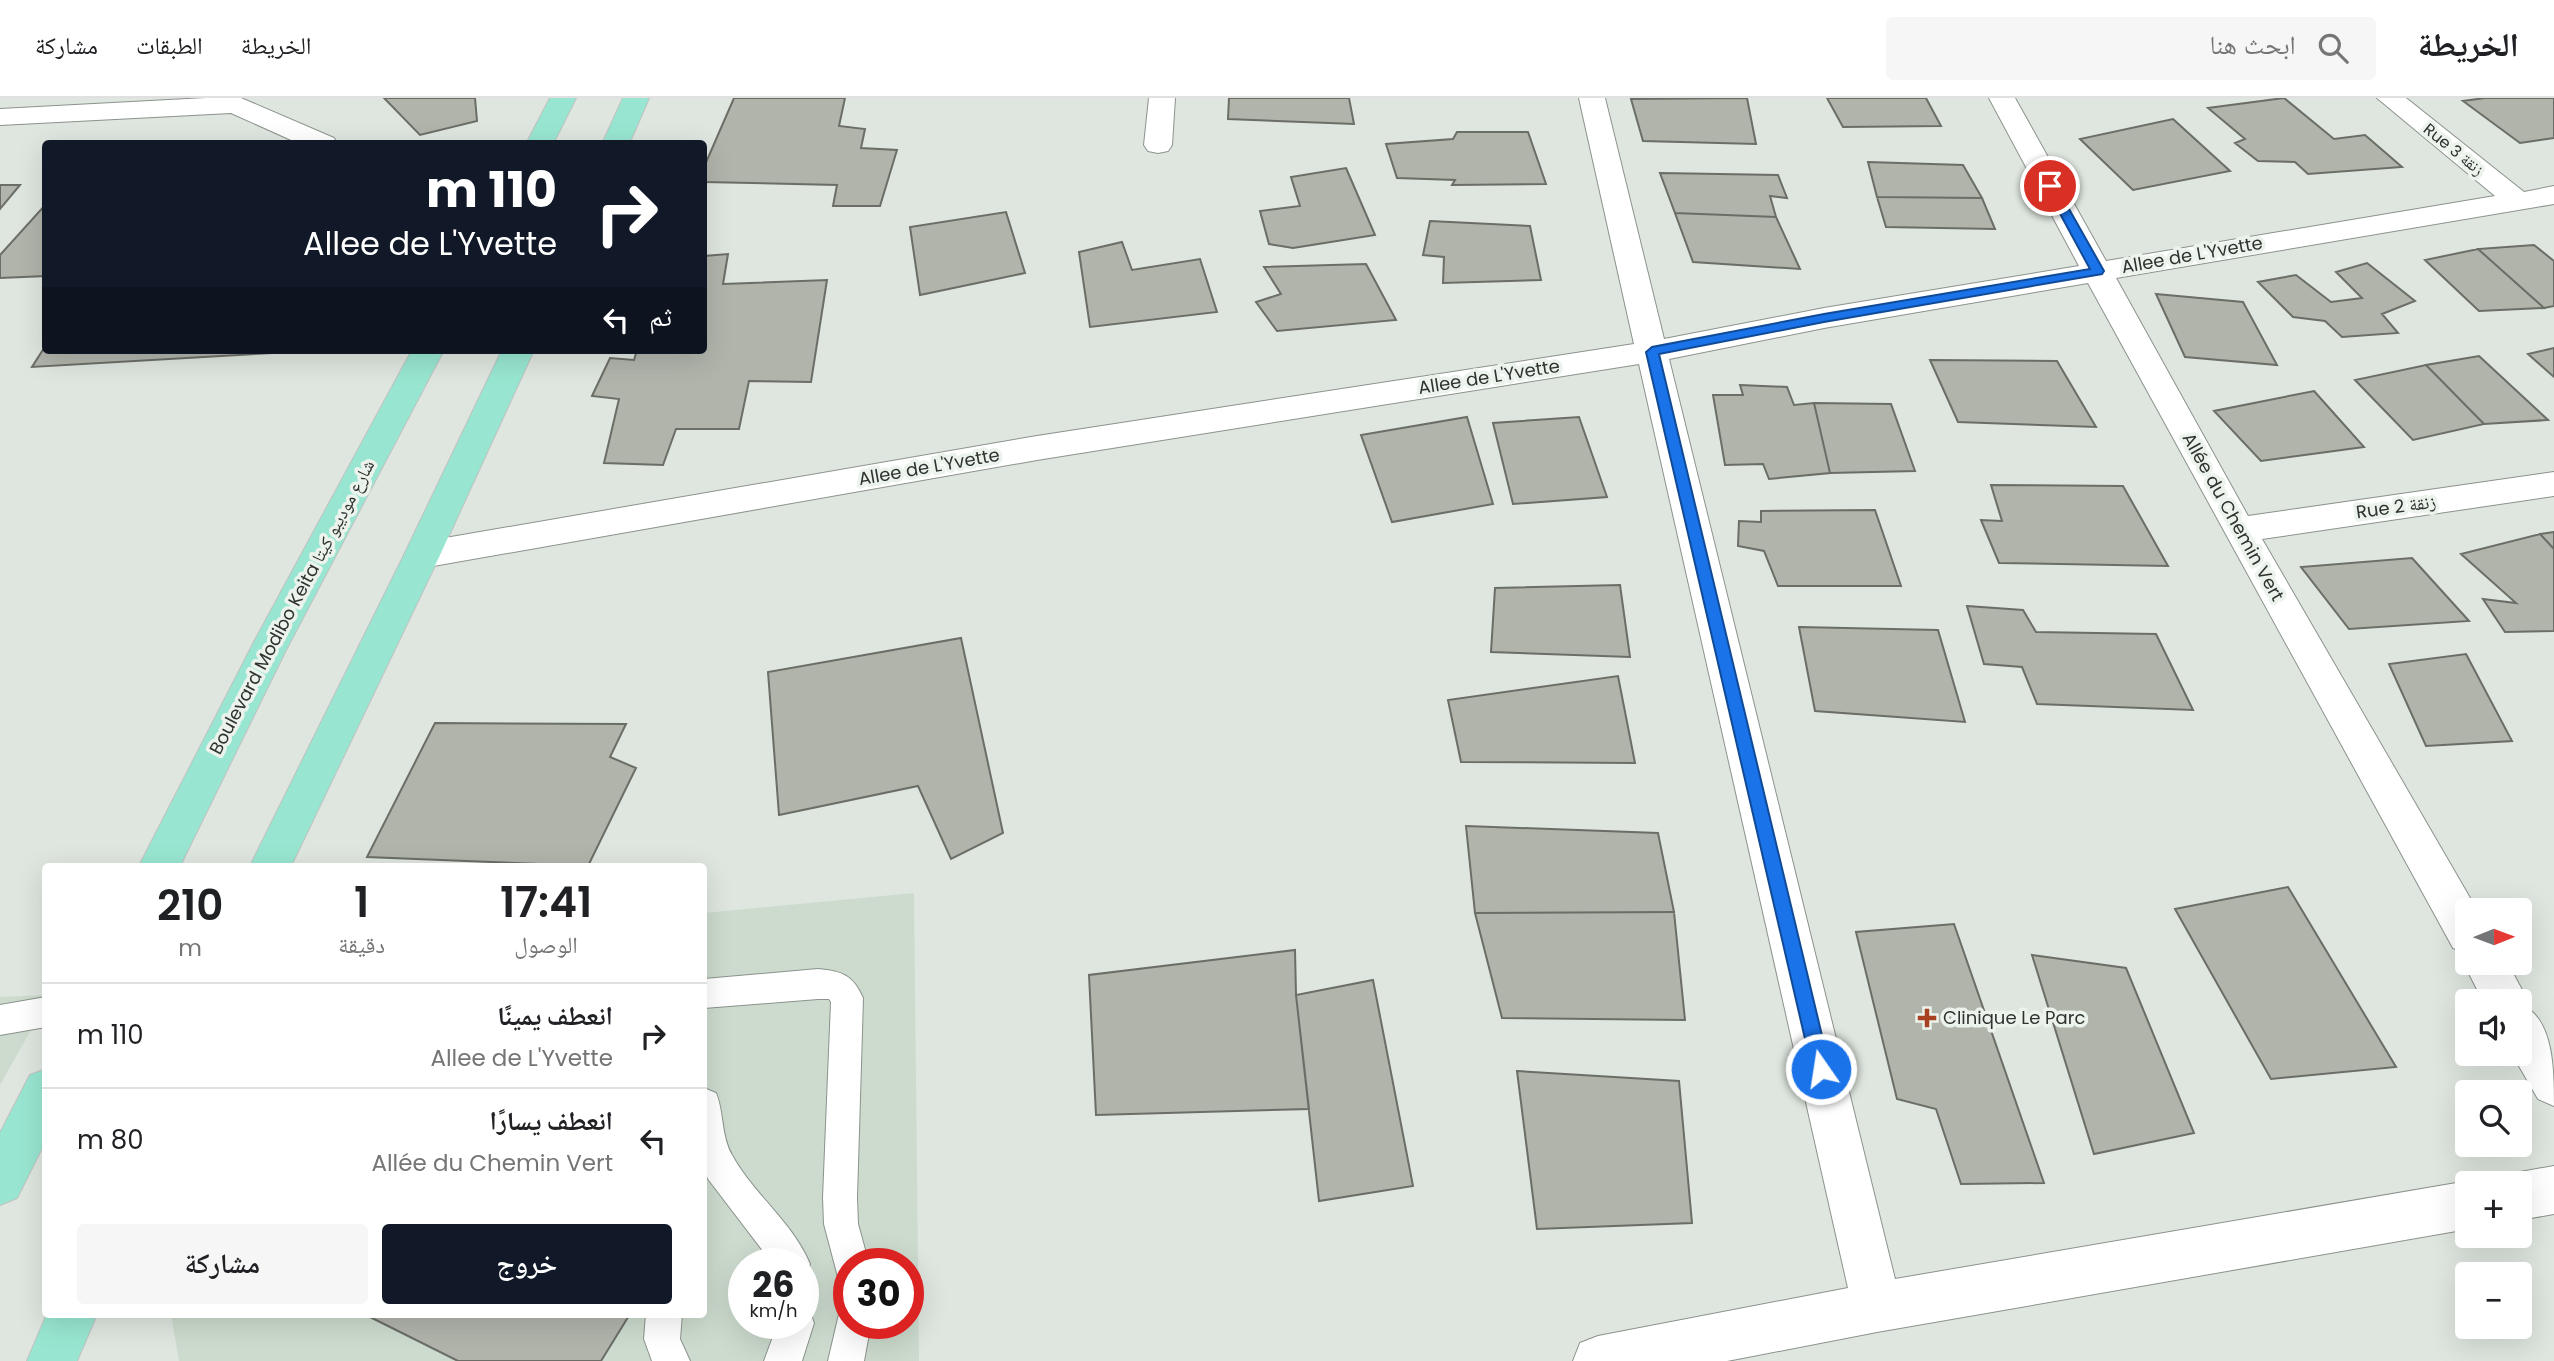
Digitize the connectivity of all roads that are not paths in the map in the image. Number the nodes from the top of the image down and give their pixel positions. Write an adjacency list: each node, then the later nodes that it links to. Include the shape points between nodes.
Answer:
1 (563, 98): 10 (main road)
2 (636, 98): 11 (main road)
3 (1162, 98): 12 (street)
4 (1592, 98): 16 (street)
5 (2002, 98): 15 (street, Allée du Chemin Vert)
6 (2390, 98): 14 (street, Rue 3 زنقة)
7 (226, 102): 8 (street); 9 (street)
8 (0, 117)
9 (315, 140)
10 (541, 140)
11 (617, 140)
12 (1158, 145)
13 (2554, 195): 14 (street, Allee de L'Yvette)
14 (2518, 201): 15 (street, Allee de L'Yvette)
15 (2098, 271): 16 (street, Allee de L'Yvette); 20 (street, Allée du Chemin Vert)
16 (1652, 352): 21 (street, Allee de L'Yvette, via 1037,448); 38 (street)
17 (426, 354): 22 (main road, Boulevard Modibo Keita شارع موديبو كيتا)
18 (516, 354): 21 (main road)
19 (2554, 484): 20 (street, Rue 2 زنقة)
20 (2239, 530): 24 (street, Allée du Chemin Vert)
21 (422, 555): 23 (main road)
22 (161, 863)
23 (271, 863)
24 (2455, 911)
25 (707, 994): 37 (lane, via 818,984 837,985 847,998 840,1198)
26 (42, 1013): 27 (lane)
27 (0, 1020)
28 (2532, 1046): 29 (street)
29 (2554, 1084)
30 (42, 1099): 32 (main road)
31 (707, 1123): 36 (lane, via 711,1149 721,1170)
32 (0, 1181)
33 (2554, 1190): 34 (street)
34 (2532, 1194)
35 (2455, 1207): 38 (street)
36 (784, 1248)
37 (847, 1248)
38 (1877, 1307): 48 (street)
39 (70, 1318): 43 (main road)
40 (662, 1318): 44 (lane); 45 (lane, via 662,1346)
41 (792, 1339): 46 (lane)
42 (851, 1339): 47 (lane)
43 (52, 1361)
44 (645, 1361)
45 (672, 1361)
46 (782, 1361)
47 (846, 1361)
48 (1598, 1361)

